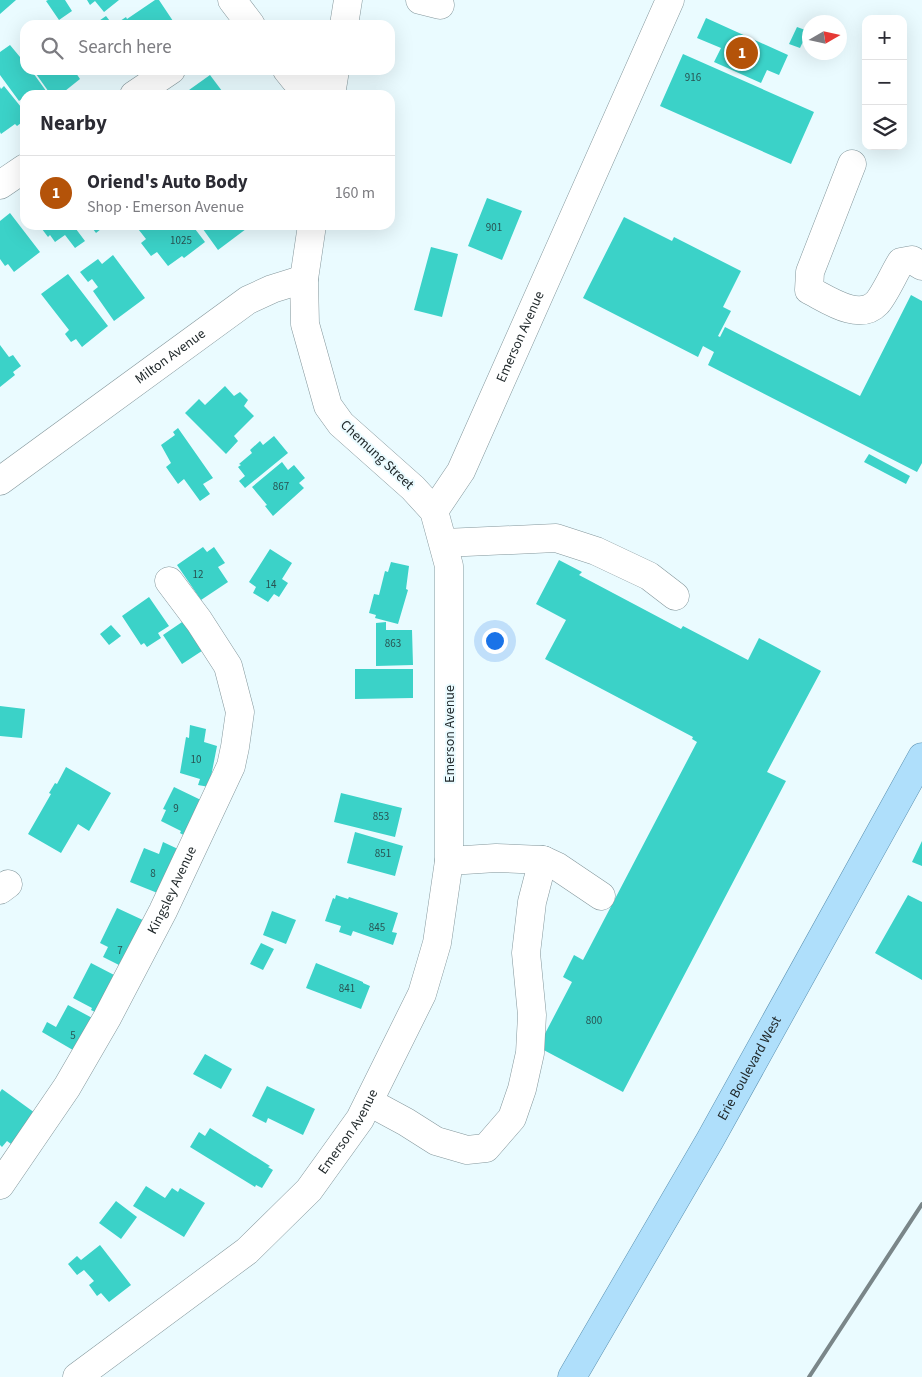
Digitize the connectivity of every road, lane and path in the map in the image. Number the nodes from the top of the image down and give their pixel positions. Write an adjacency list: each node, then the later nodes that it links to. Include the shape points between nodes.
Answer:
1 (348, 0): 3 (street)
2 (670, 0): 17 (street, Emerson Avenue, via 461,470)
3 (345, 20)
4 (164, 75): 7 (street)
5 (291, 75): 8 (street, via 295,80)
6 (334, 75): 9 (street)
7 (141, 90)
8 (319, 90)
9 (332, 90)
10 (852, 164): 14 (street, via 810,272 809,290 843,308 863,310 876,303 901,262 912,260)
11 (20, 171): 12 (street)
12 (0, 185)
13 (311, 230): 15 (street)
14 (922, 266)
15 (304, 279): 16 (street, Milton Avenue, via 248,300); 17 (street, Chemung Street, via 305,324 328,406 341,424)
16 (0, 481)
17 (434, 511): 18 (street, Emerson Avenue)
18 (444, 543): 20 (street, via 556,538 596,551 649,576); 23 (street, Emerson Avenue, via 449,566 450,612)
19 (169, 581): 26 (street, Kingsley Avenue, via 228,666 240,712 231,766 163,911 107,1018 67,1087)
20 (675, 596)
21 (922, 758): 28 (main road, Erie Boulevard West, via 710,1140)
22 (544, 860): 23 (street, via 496,858); 24 (street); 25 (street, via 532,902 526,953 532,1015 530,1053 512,1118 486,1148 468,1150 436,1141)
23 (449, 861): 25 (street, Emerson Avenue, via 437,943 422,994)
24 (601, 896)
25 (369, 1102): 27 (street, Emerson Avenue, via 310,1190 248,1251)
26 (0, 1185)
27 (77, 1377)
28 (572, 1377)

